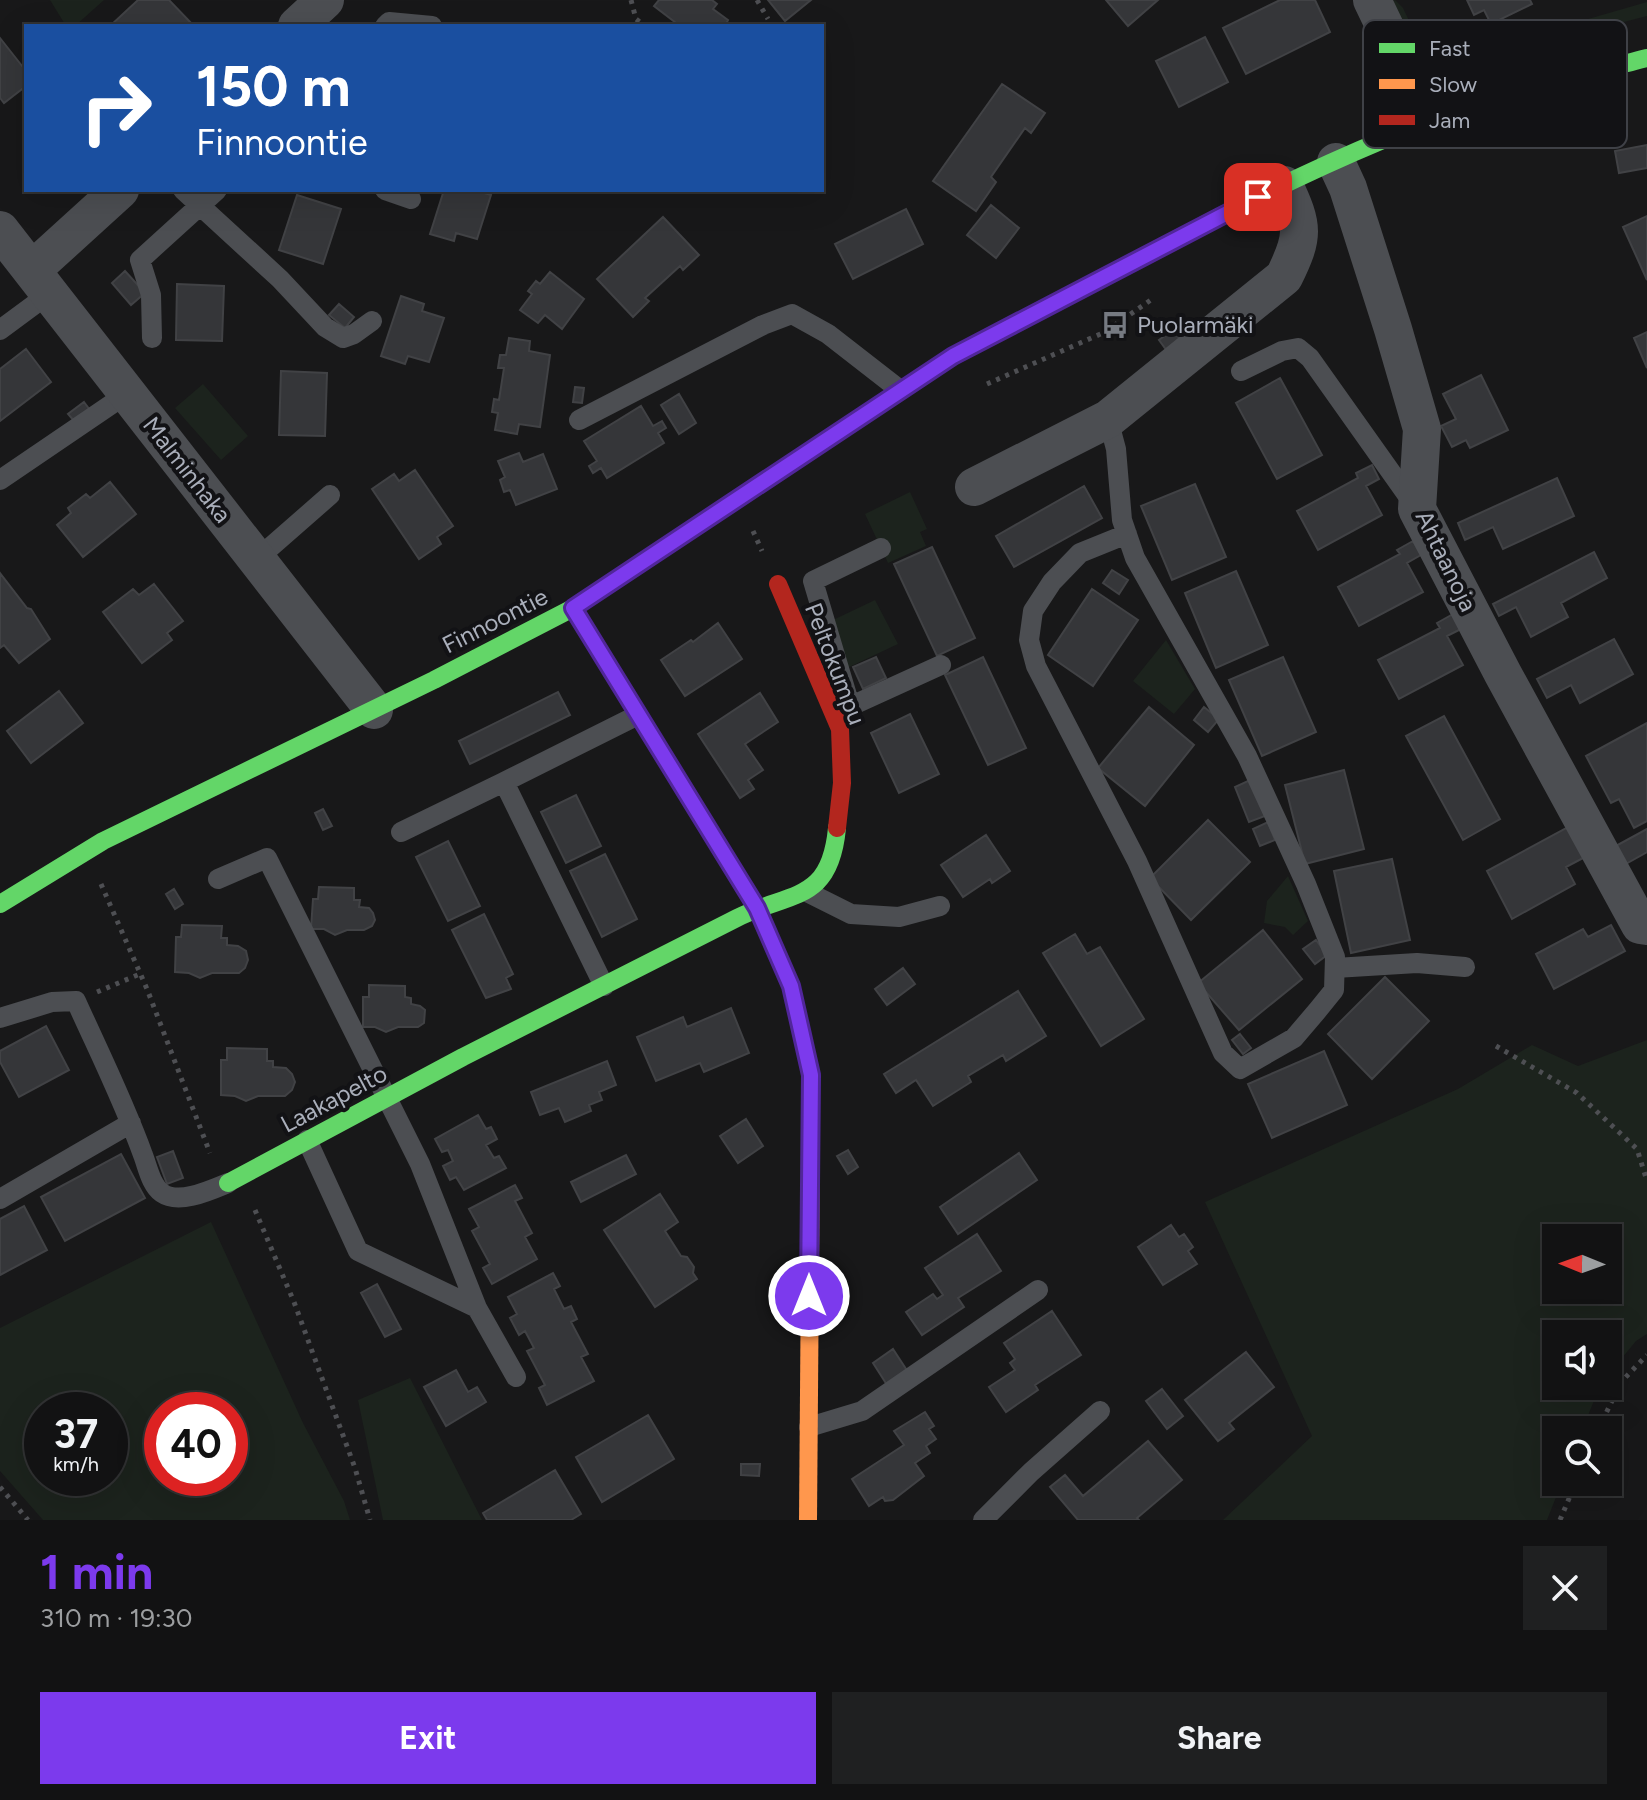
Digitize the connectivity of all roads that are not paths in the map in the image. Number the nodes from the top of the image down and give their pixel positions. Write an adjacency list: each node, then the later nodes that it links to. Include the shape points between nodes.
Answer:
1 (325, 0): 4 (street)
2 (1372, 0): 3 (street)
3 (1382, 20)
4 (299, 24)
5 (387, 24): 6 (lane)
6 (410, 24)
7 (1647, 58): 8 (street, Finnoontie)
8 (1627, 63)
9 (1368, 148): 10 (street, Finnoontie)
10 (1336, 162): 11 (street, Finnoontie); 31 (street, Ahtaanoja, via 1422,429)
11 (1284, 185): 24 (street, Finnoontie, via 966,349); 26 (street, via 1297,213 1299,246 1284,277)
12 (118, 192): 19 (street)
13 (185, 192): 17 (lane)
14 (215, 192): 17 (lane)
15 (391, 192): 16 (lane)
16 (411, 199)
17 (199, 207): 20 (lane, via 325,327 343,338); 22 (lane, via 140,260 151,295)
18 (0, 230): 19 (street, Malminhaka)
19 (41, 281): 21 (lane); 25 (street, Malminhaka)
20 (372, 321)
21 (0, 330)
22 (152, 338)
23 (1241, 371): 31 (lane, via 1298,348)
24 (900, 390): 27 (lane, via 828,334 792,314); 36 (street, Finnoontie)
25 (128, 393): 28 (lane); 34 (street, Malminhaka)
26 (1108, 419): 29 (street); 32 (lane)
27 (579, 420)
28 (0, 480)
29 (974, 487)
30 (330, 495): 34 (lane)
31 (1417, 509): 49 (street, Ahtaanoja, via 1640,925)
32 (1127, 534): 51 (lane, via 1135,558 1247,756 1306,884); 51 (lane, via 1080,553 1052,582 1033,611 1029,640 1036,666 1137,861 1223,1053 1240,1069 1294,1038 1334,990)
33 (881, 548): 38 (lane, via 813,581)
34 (257, 559): 39 (street, Malminhaka)
35 (778, 584): 41 (street, Peltokumpu)
36 (573, 608): 39 (street, Finnoontie); 40 (street)
37 (941, 665): 38 (lane)
38 (851, 706): 41 (lane)
39 (374, 710): 46 (street, Finnoontie, via 103,841)
40 (638, 715): 42 (lane); 48 (street)
41 (840, 729): 45 (street, Peltokumpu, via 836,841 822,878)
42 (504, 782): 43 (lane); 52 (lane)
43 (401, 832)
44 (218, 879): 54 (lane, via 267,858)
45 (807, 892): 47 (lane, via 851,914 899,917); 48 (street)
46 (0, 904)
47 (940, 906)
48 (757, 908): 52 (street, Laakapelto); 63 (street, via 791,986 811,1075)
49 (1647, 926)
50 (1465, 967): 51 (lane, via 1417,963)
51 (1335, 968)
52 (604, 986): 54 (street, Laakapelto)
53 (0, 1018): 55 (lane, via 52,1002 76,1001)
54 (387, 1097): 56 (street, Laakapelto); 60 (lane, via 420,1164)
55 (131, 1123): 57 (lane, via 153,1183 163,1193 173,1198); 58 (lane)
56 (307, 1140): 57 (street, Laakapelto); 60 (lane, via 358,1251)
57 (228, 1183)
58 (0, 1199)
59 (1038, 1290): 63 (lane, via 862,1411)
60 (477, 1308): 61 (lane)
61 (516, 1377)
62 (1100, 1411): 65 (lane)
63 (809, 1427): 64 (street)
64 (808, 1520)
65 (983, 1520)

